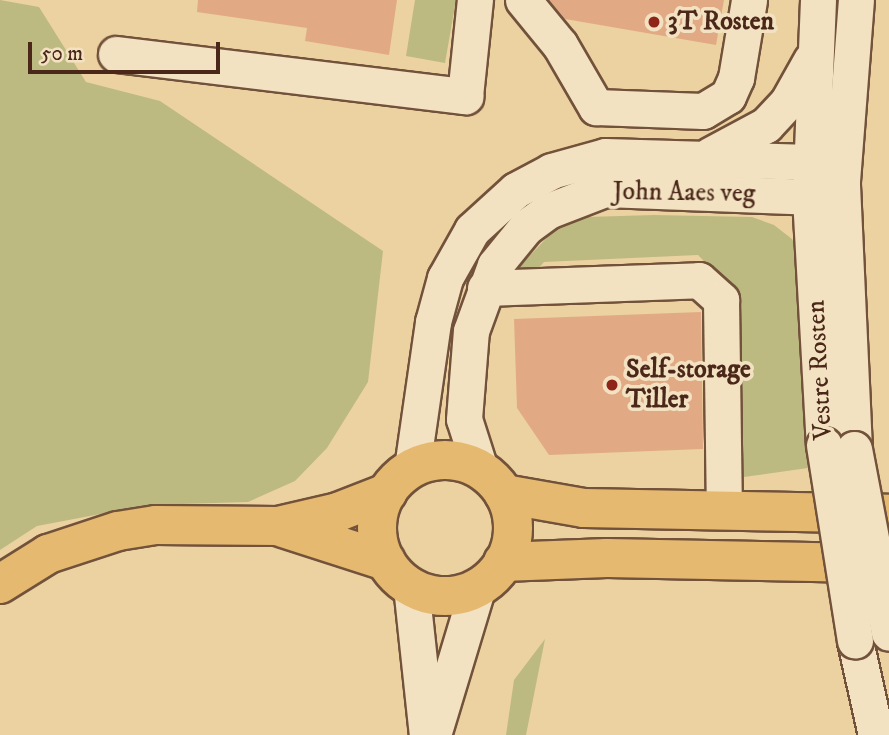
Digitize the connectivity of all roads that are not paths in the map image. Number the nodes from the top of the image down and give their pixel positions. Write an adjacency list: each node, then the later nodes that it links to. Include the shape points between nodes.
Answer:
1 (475, 0): 6 (street, via 465,96)
2 (523, 0): 3 (street, via 560,44 596,107 703,111 728,96 732,88)
3 (749, 0)
4 (818, 0): 7 (street, Vestre Rosten)
5 (856, 0): 10 (street, Vestre Rosten)
6 (116, 54)
7 (813, 54): 8 (street, John Aaes veg, via 788,101 766,125); 9 (street, Vestre Rosten)
8 (706, 156): 9 (street, John Aaes veg); 14 (street, John Aaes veg, via 605,156 571,163 533,180 488,212 459,251 436,303)
9 (811, 162): 10 (street, John Aaes veg); 11 (street, Vestre Rosten)
10 (842, 181): 11 (street, John Aaes veg); 13 (street, Vestre Rosten)
11 (810, 197): 12 (street, John Aaes veg, via 605,189 548,211 526,227 508,246); 13 (street, Vestre Rosten)
12 (485, 288): 15 (street, John Aaes veg, via 471,331 464,419); 16 (street, via 699,280 722,300)
13 (839, 447): 23 (street, Vestre Rosten, bridge); 26 (street, Vestre Rosten, bridge, via 855,641)
14 (400, 480): 15 (main road, via 446,460); 18 (main road, via 338,512); 20 (main road, via 378,527)
15 (492, 482): 16 (main road, via 584,508); 21 (main road, via 513,528)
16 (724, 511): 17 (main road)
17 (889, 514)
18 (278, 526): 20 (main road); 22 (main road, via 156,525 118,531 48,554)
19 (889, 563): 21 (main road, via 607,558)
20 (398, 573): 21 (main road, via 442,597); 24 (street)
21 (491, 574): 25 (street)
22 (0, 584)
23 (889, 633)
24 (427, 735)
25 (433, 735)
26 (876, 735)

